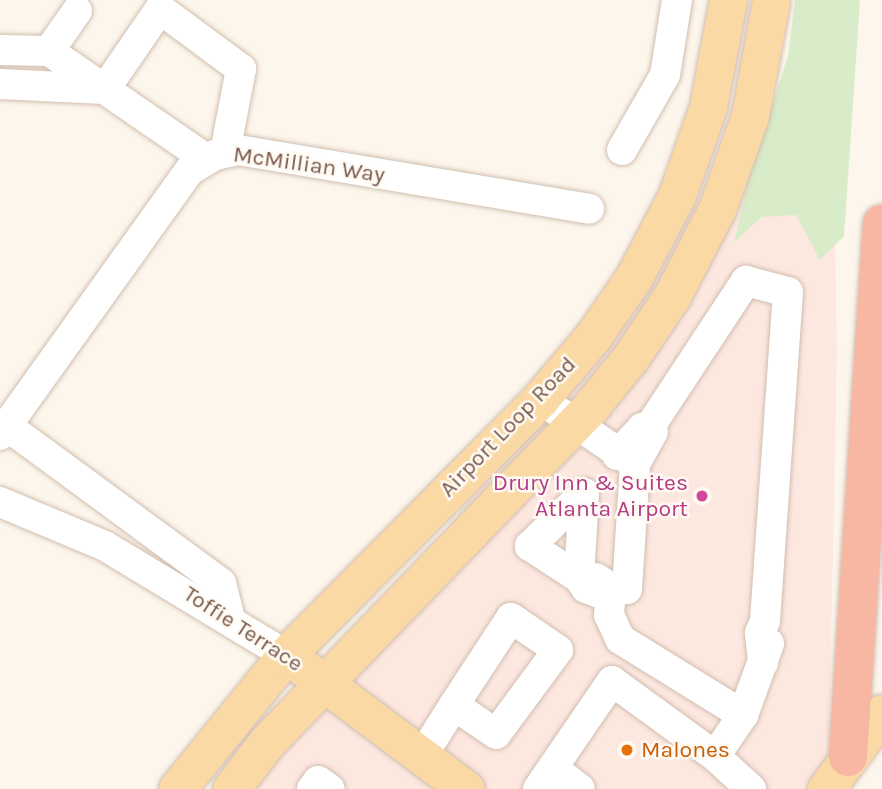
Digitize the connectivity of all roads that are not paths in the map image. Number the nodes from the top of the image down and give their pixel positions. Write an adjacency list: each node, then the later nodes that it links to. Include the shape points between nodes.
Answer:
1 (677, 0): 9 (street, via 665,75)
2 (728, 0): 13 (main road, Airport Loop Road, via 708,107 677,195 634,277 594,335)
3 (771, 0): 14 (main road, Airport Loop Road, via 750,116 717,209 672,296 631,357)
4 (77, 11): 6 (street)
5 (0, 50): 6 (street)
6 (49, 51): 8 (street)
7 (0, 84): 8 (street)
8 (105, 89): 10 (street); 10 (street, via 160,9 241,69)
9 (622, 150)
10 (216, 155): 11 (street, McMillian Way, via 238,150); 15 (street, McMillian Way, via 190,170)
11 (589, 209)
12 (882, 225): 28 (highway)
13 (540, 399): 14 (street); 21 (main road, Airport Loop Road)
14 (573, 424): 16 (street); 22 (main road, Airport Loop Road)
15 (4, 430): 20 (street, via 221,583)
16 (626, 459): 19 (street, via 627,589); 25 (street, via 642,428 651,425 746,281 788,292 765,621 770,632)
17 (0, 502): 20 (street, Toffie Terrace, via 76,531)
18 (579, 578): 19 (street, via 586,588 597,592)
19 (611, 588): 25 (street, via 609,615 620,639)
20 (230, 619): 21 (street, Toffie Terrace)
21 (286, 655): 22 (main road, Toffie Terrace); 32 (main road, Airport Loop Road)
22 (323, 682): 27 (main road, Toffie Terrace); 33 (main road, Airport Loop Road)
23 (454, 705): 27 (street)
24 (882, 713): 28 (main road)
25 (743, 715): 26 (street)
26 (715, 755): 29 (street, via 612,681); 30 (street)
27 (422, 756): 31 (main road, Toffie Terrace)
28 (848, 757): 37 (main road)
29 (546, 779): 36 (street)
30 (740, 786)
31 (464, 788)
32 (177, 789)
33 (231, 789)
34 (312, 789): 35 (street, via 318,781)
35 (330, 789)
36 (580, 789)
37 (826, 789)

